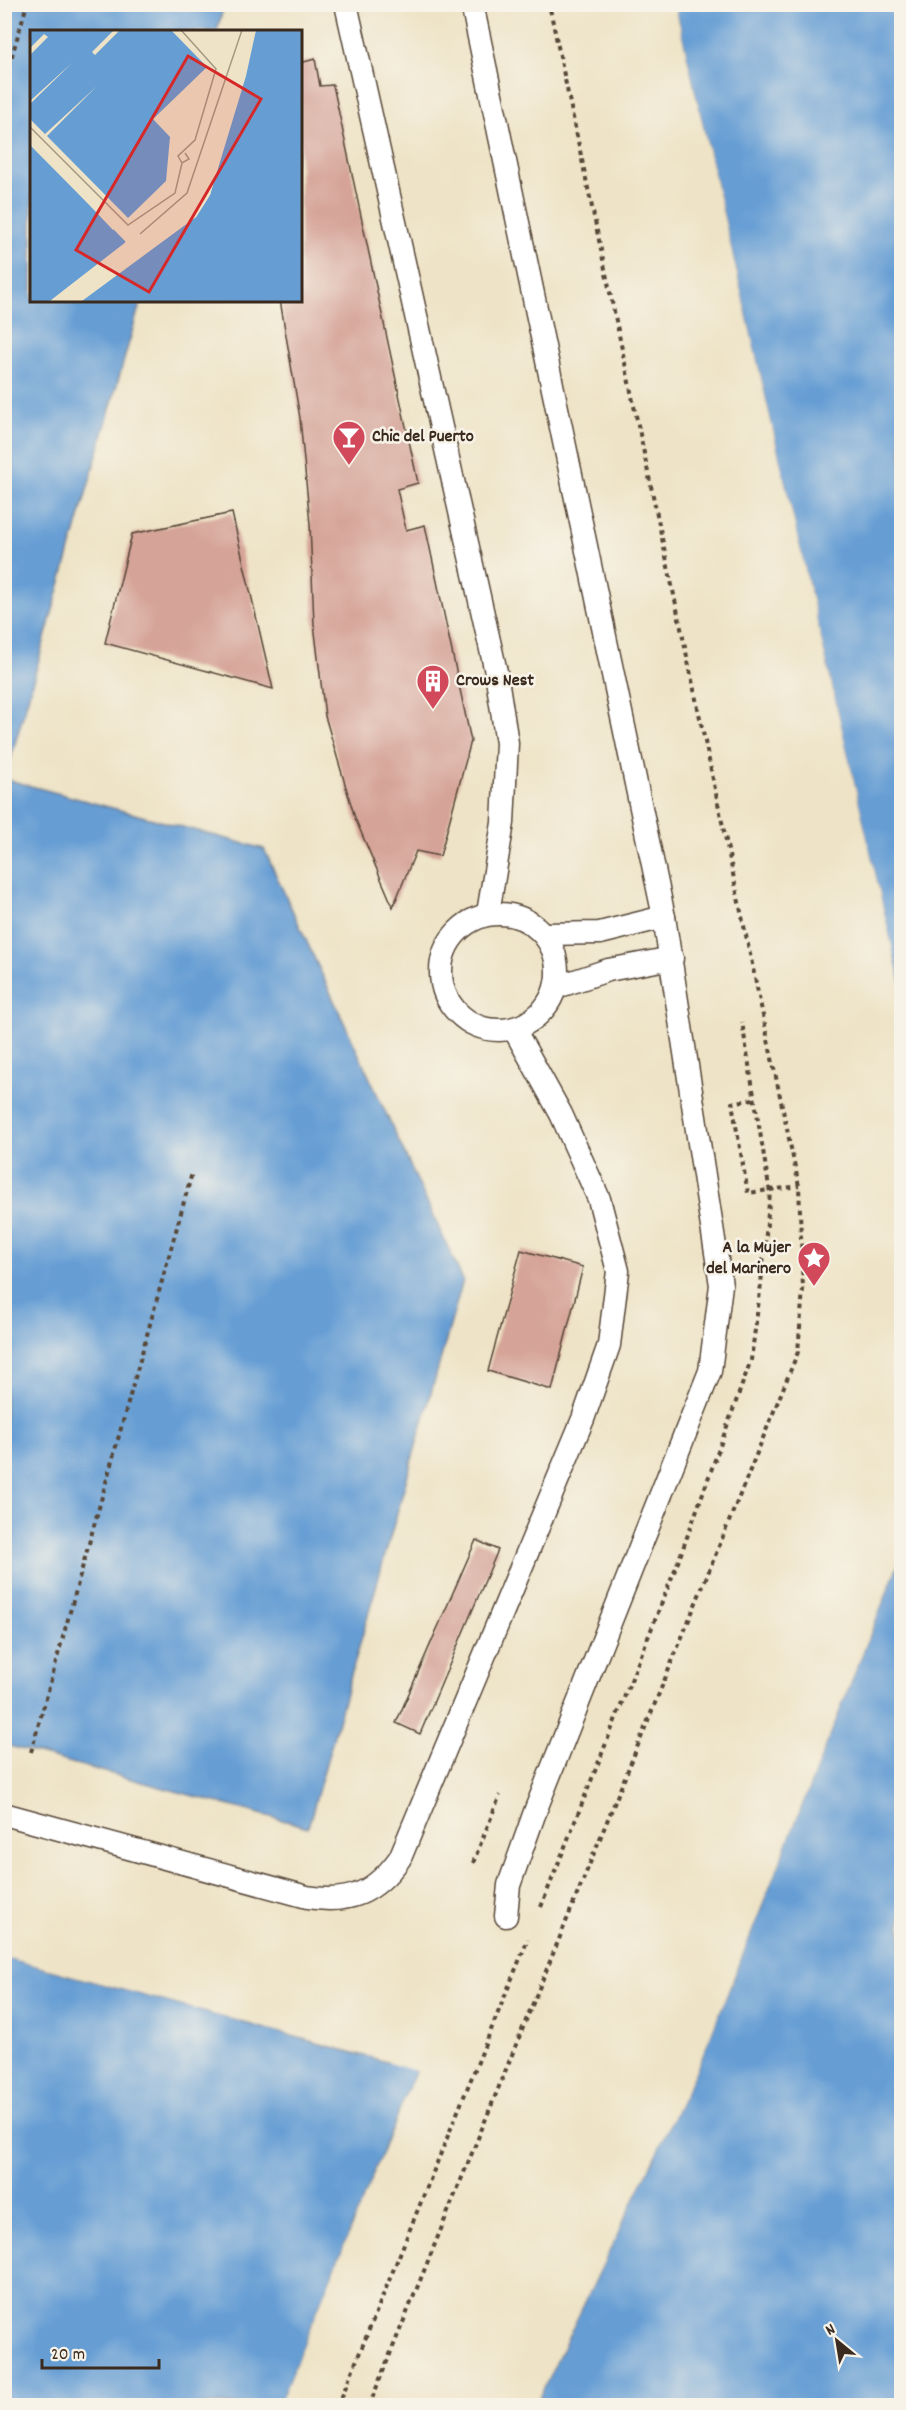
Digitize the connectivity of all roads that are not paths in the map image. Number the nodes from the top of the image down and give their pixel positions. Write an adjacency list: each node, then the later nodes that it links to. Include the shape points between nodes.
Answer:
1 (346, 4): 3 (lane, via 496,672 507,743 503,823)
2 (472, 4): 4 (lane)
3 (488, 913): 5 (lane, via 520,916); 8 (lane, via 459,927 442,953 440,985 455,1013 482,1030)
4 (664, 917): 5 (lane, via 600,933); 6 (lane)
5 (545, 934): 7 (lane, via 557,959)
6 (672, 958): 7 (lane, via 608,970); 10 (lane, via 721,1285 710,1371 536,1809 509,1886)
7 (557, 987): 8 (lane, via 541,1014)
8 (514, 1029): 9 (lane, via 561,1114 599,1199 618,1271 609,1346 583,1419 400,1858 371,1889 350,1898 328,1901)
9 (4, 1814)
10 (506, 1916)

